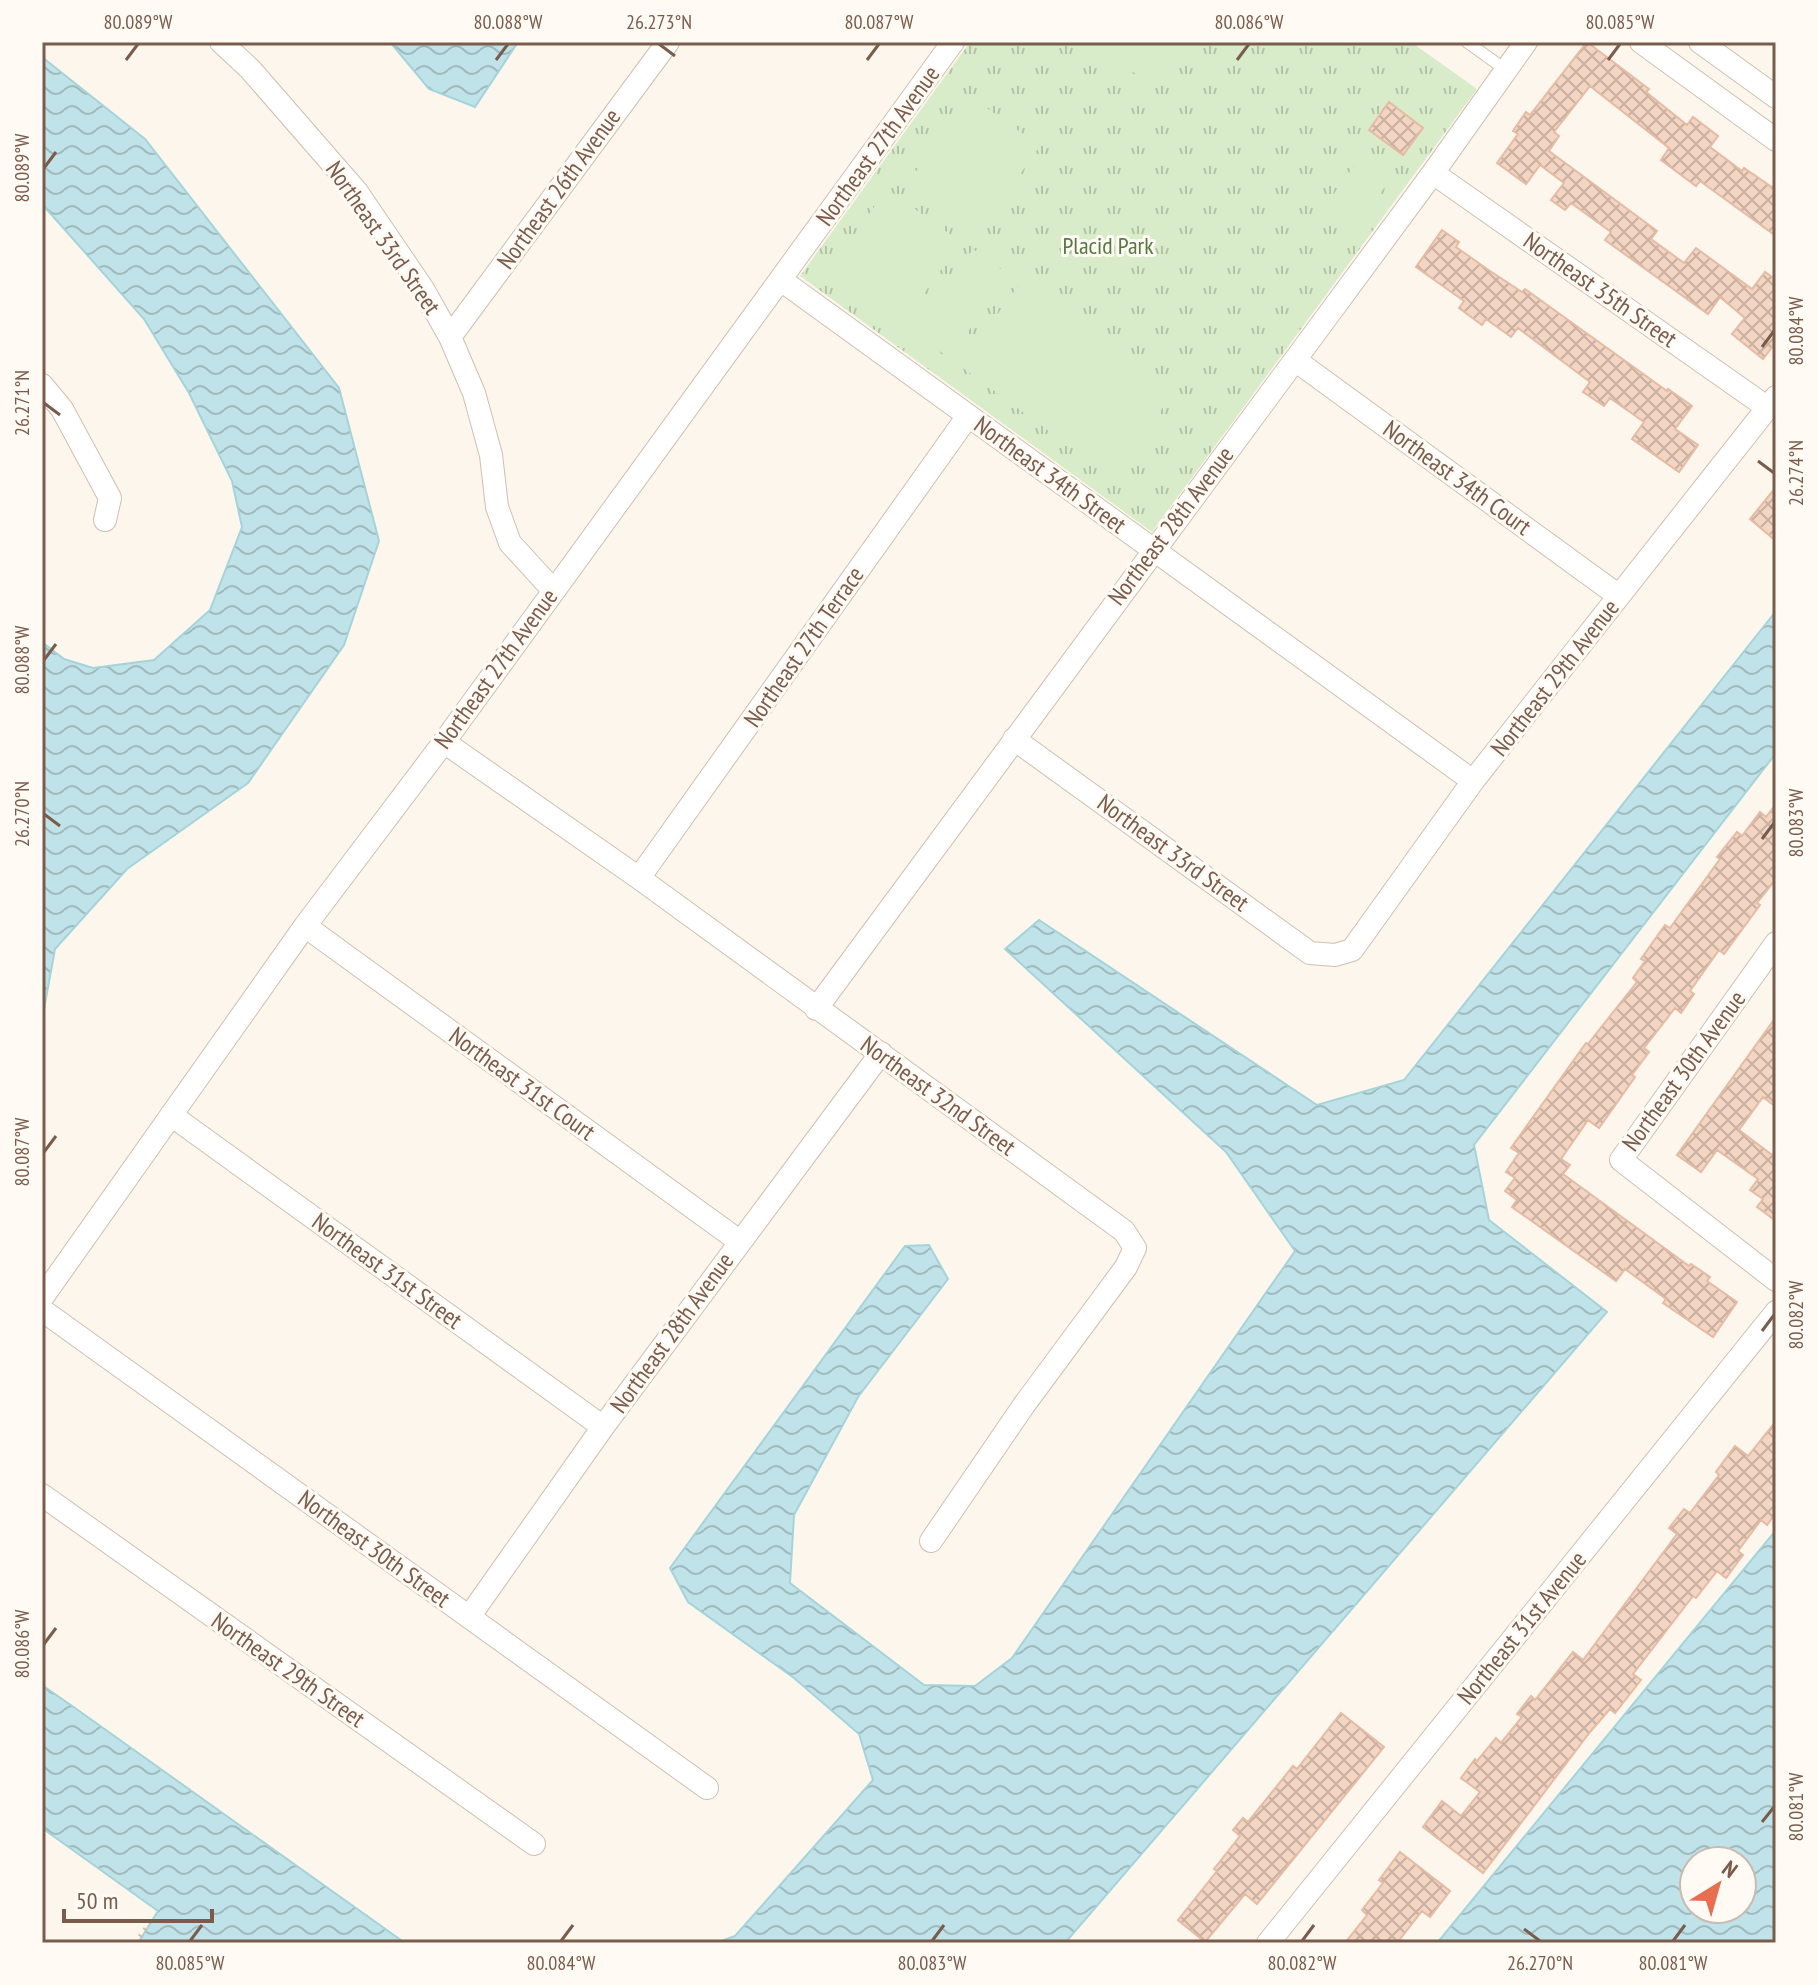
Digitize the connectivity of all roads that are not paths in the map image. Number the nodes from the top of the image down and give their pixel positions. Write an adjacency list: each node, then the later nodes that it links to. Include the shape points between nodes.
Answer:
1 (221, 42): 13 (street, Northeast 33rd Street, via 357,192)
2 (668, 42): 13 (street, Northeast 26th Avenue)
3 (953, 42): 12 (street, Northeast 27th Avenue)
4 (1467, 42): 8 (lane)
5 (1526, 42): 8 (street, Northeast 28th Avenue)
6 (1641, 42): 10 (street)
7 (1700, 42): 9 (street)
8 (1506, 70): 11 (street, Northeast 28th Avenue)
9 (1776, 97)
10 (1776, 140)
11 (1433, 173): 14 (street, Northeast 28th Avenue); 16 (street, Northeast 35th Street)
12 (781, 280): 17 (street, Northeast 34th Street); 20 (street, Northeast 27th Avenue)
13 (450, 337): 20 (street, Northeast 33rd Street, via 474,393 491,455 497,507 510,543)
14 (1295, 360): 19 (street, Northeast 28th Avenue); 21 (street, Northeast 34th Court)
15 (42, 385): 18 (street, via 62,409 110,498)
16 (1772, 402): 21 (street, Northeast 29th Avenue)
17 (968, 416): 19 (street, Northeast 34th Street); 25 (street, Northeast 27th Terrace)
18 (105, 520)
19 (1153, 550): 22 (street, Northeast 28th Avenue); 24 (street, Northeast 34th Street)
20 (553, 590): 23 (street, Northeast 27th Avenue)
21 (1619, 596): 24 (street, Northeast 29th Avenue)
22 (1014, 739): 28 (street, Northeast 33rd Street, via 1310,953); 29 (street, Northeast 28th Avenue)
23 (444, 742): 25 (street, Northeast 32nd Street); 26 (street, Northeast 27th Avenue)
24 (1473, 781): 28 (street, Northeast 29th Avenue, via 1352,950)
25 (639, 878): 29 (street, Northeast 32nd Street)
26 (305, 926): 31 (street, Northeast 27th Avenue); 32 (street, Northeast 31st Court)
27 (1776, 943): 33 (street, Northeast 30th Avenue, via 1621,1160)
28 (1335, 955)
29 (816, 1009): 30 (street, Northeast 32nd Street)
30 (881, 1053): 32 (street, Northeast 28th Avenue); 39 (street, Northeast 32nd Street, via 1124,1231 1135,1248)
31 (171, 1115): 34 (street, Northeast 27th Avenue); 37 (street, Northeast 31st Street)
32 (739, 1241): 37 (street, Northeast 28th Avenue)
33 (1776, 1280)
34 (42, 1298)
35 (42, 1310): 40 (street, Northeast 30th Street)
36 (1776, 1312): 43 (street, Northeast 31st Avenue)
37 (603, 1427): 40 (street, Northeast 28th Avenue)
38 (42, 1495): 42 (street, Northeast 29th Street)
39 (931, 1541)
40 (469, 1617): 41 (street, Northeast 30th Street)
41 (707, 1788)
42 (534, 1844)
43 (1268, 1943)

